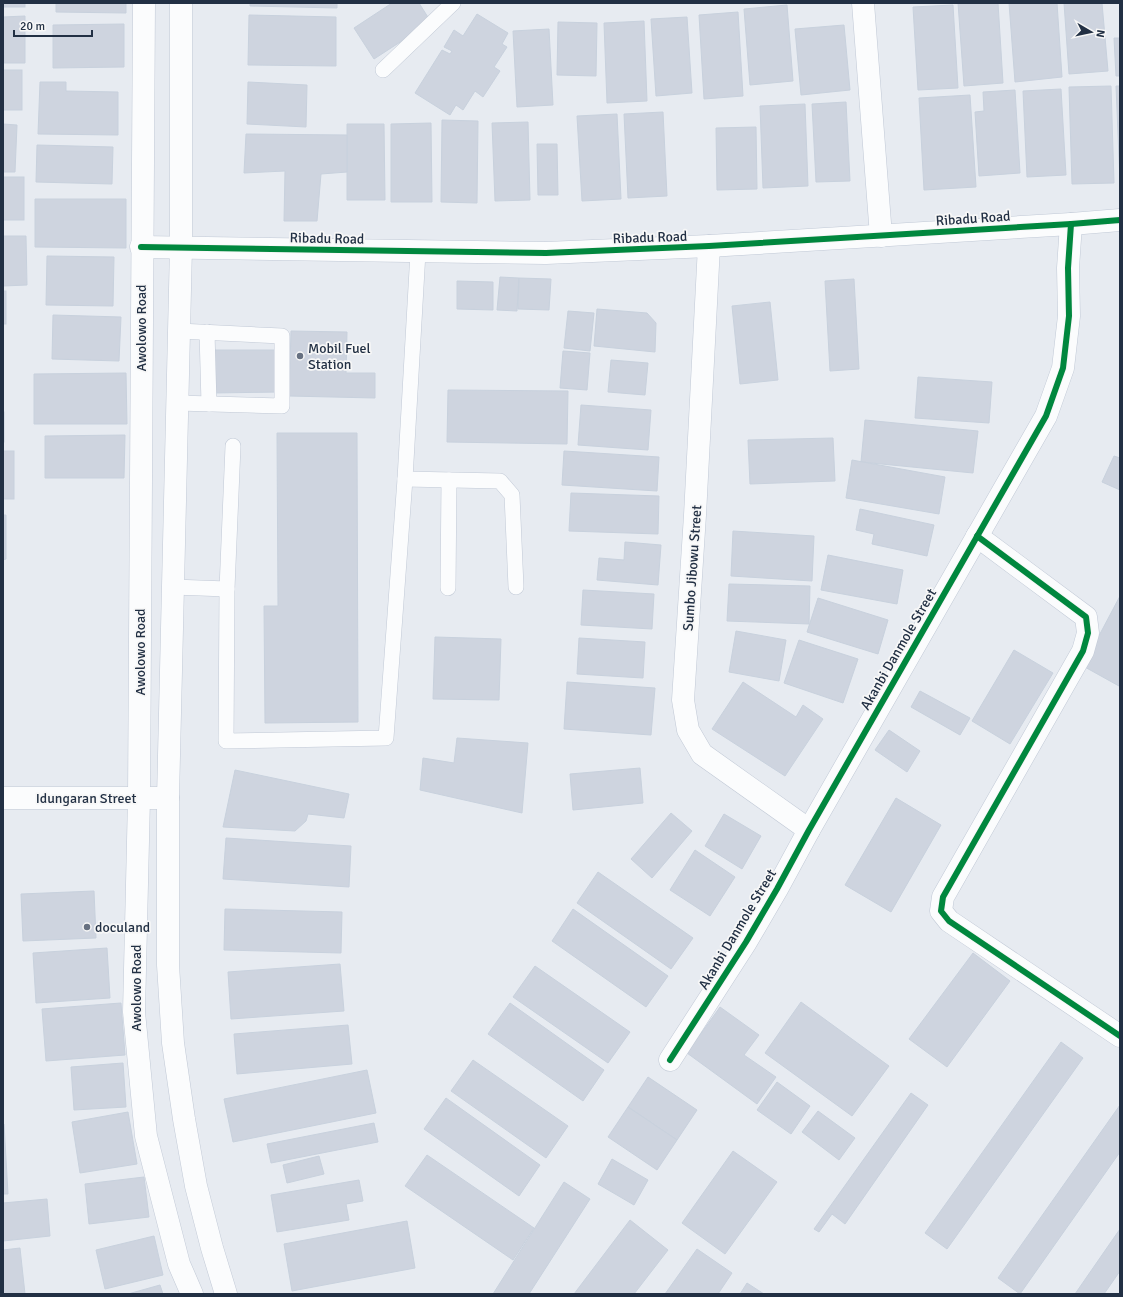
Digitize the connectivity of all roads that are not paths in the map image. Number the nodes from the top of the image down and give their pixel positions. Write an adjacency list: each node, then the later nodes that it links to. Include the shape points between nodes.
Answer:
1 (144, 3): 10 (street, Awolowo Road)
2 (181, 3): 11 (street)
3 (453, 3): 5 (lane)
4 (863, 3): 8 (street)
5 (383, 70)
6 (1120, 220): 7 (street, Ribadu Road)
7 (1071, 224): 8 (street, Ribadu Road); 20 (street, Akanbi Danmole Street, via 1068,268 1069,316 1064,368 1046,416)
8 (882, 236): 9 (street, Ribadu Road)
9 (710, 246): 12 (street, Ribadu Road, via 546,253); 28 (street, Sumbo Jibowu Street, via 683,700 688,730 702,754)
10 (141, 247): 11 (street, Ribadu Road); 26 (street, Awolowo Road)
11 (181, 247): 12 (street, Ribadu Road); 13 (street)
12 (418, 252): 18 (lane)
13 (179, 331): 14 (lane); 15 (street)
14 (207, 332): 16 (lane, via 210,360); 16 (lane, via 282,336 282,406)
15 (177, 403): 16 (lane); 21 (street)
16 (209, 404)
17 (233, 446): 24 (lane)
18 (406, 479): 19 (lane); 24 (lane, via 386,738 226,741)
19 (450, 480): 22 (lane, via 500,481 512,495); 23 (lane)
20 (977, 536): 28 (street, Akanbi Danmole Street); 29 (street, via 1086,616 1088,633 1083,651 942,897 941,911 949,921)
21 (173, 587): 24 (lane); 27 (street)
22 (516, 587)
23 (448, 588)
24 (227, 589)
25 (3, 798): 26 (street, Idungaran Street)
26 (139, 798): 27 (street, Idungaran Street); 31 (street, Awolowo Road, via 134,1012 146,1136 179,1264)
27 (168, 798): 32 (street, via 168,965 173,1043 196,1186)
28 (809, 830): 30 (street, Akanbi Danmole Street, via 746,942)
29 (1120, 1036)
30 (670, 1060)
31 (192, 1294)
32 (226, 1294)

